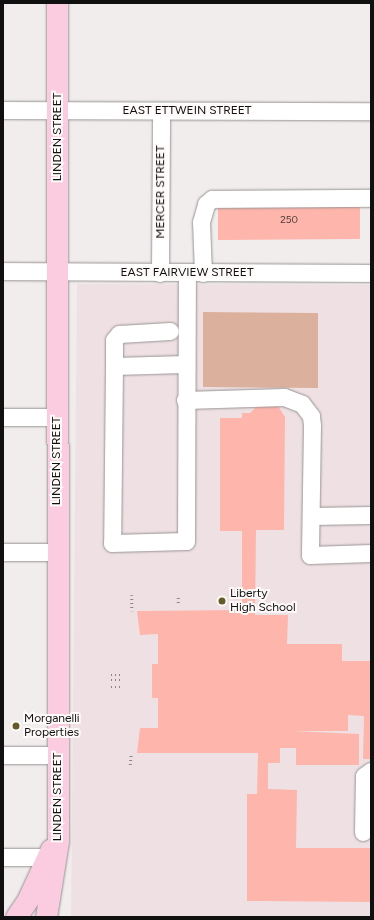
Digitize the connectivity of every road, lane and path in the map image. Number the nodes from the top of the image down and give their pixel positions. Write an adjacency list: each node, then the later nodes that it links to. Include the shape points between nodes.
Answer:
1 (58, 3): 3 (main road, LINDEN STREET)
2 (3, 110): 3 (street, EAST ETTWEIN STREET)
3 (58, 111): 4 (street, EAST ETTWEIN STREET); 8 (main road, LINDEN STREET)
4 (161, 111): 5 (street, EAST ETTWEIN STREET); 9 (street, MERCER STREET)
5 (371, 111)
6 (371, 198): 10 (street, via 212,199 206,204 201,222)
7 (3, 271): 8 (street, EAST FAIRVIEW STREET)
8 (59, 271): 9 (street, EAST FAIRVIEW STREET); 17 (main road, LINDEN STREET)
9 (160, 273): 10 (street, EAST FAIRVIEW STREET)
10 (195, 273): 11 (street, EAST FAIRVIEW STREET); 13 (street)
11 (371, 273)
12 (170, 331): 14 (street, via 119,334 114,340)
13 (185, 364): 14 (street); 15 (street)
14 (114, 366): 15 (street, via 112,543 186,541)
15 (185, 400): 19 (street, via 284,397 295,399 307,408 312,425)
16 (3, 417): 17 (street)
17 (57, 417): 21 (main road, LINDEN STREET)
18 (371, 514): 19 (street)
19 (310, 516): 22 (street, via 310,555)
20 (3, 552): 21 (street)
21 (58, 552): 35 (main road, LINDEN STREET)
22 (371, 553)
23 (132, 595): 26 (path)
24 (178, 597): 25 (path)
25 (178, 603)
26 (132, 611)
27 (111, 675): 28 (path)
28 (120, 675)
29 (111, 680): 30 (path)
30 (120, 680)
31 (111, 687): 32 (path)
32 (120, 687)
33 (131, 753): 36 (path)
34 (3, 755): 35 (street)
35 (57, 755): 39 (main road, LINDEN STREET)
36 (130, 765)
37 (371, 771): 38 (street, via 364,776)
38 (363, 832)
39 (58, 841): 41 (main road); 43 (main road, LINDEN STREET)
40 (3, 857): 41 (street)
41 (44, 857): 42 (main road, via 31,893)
42 (16, 917)
43 (46, 917)

